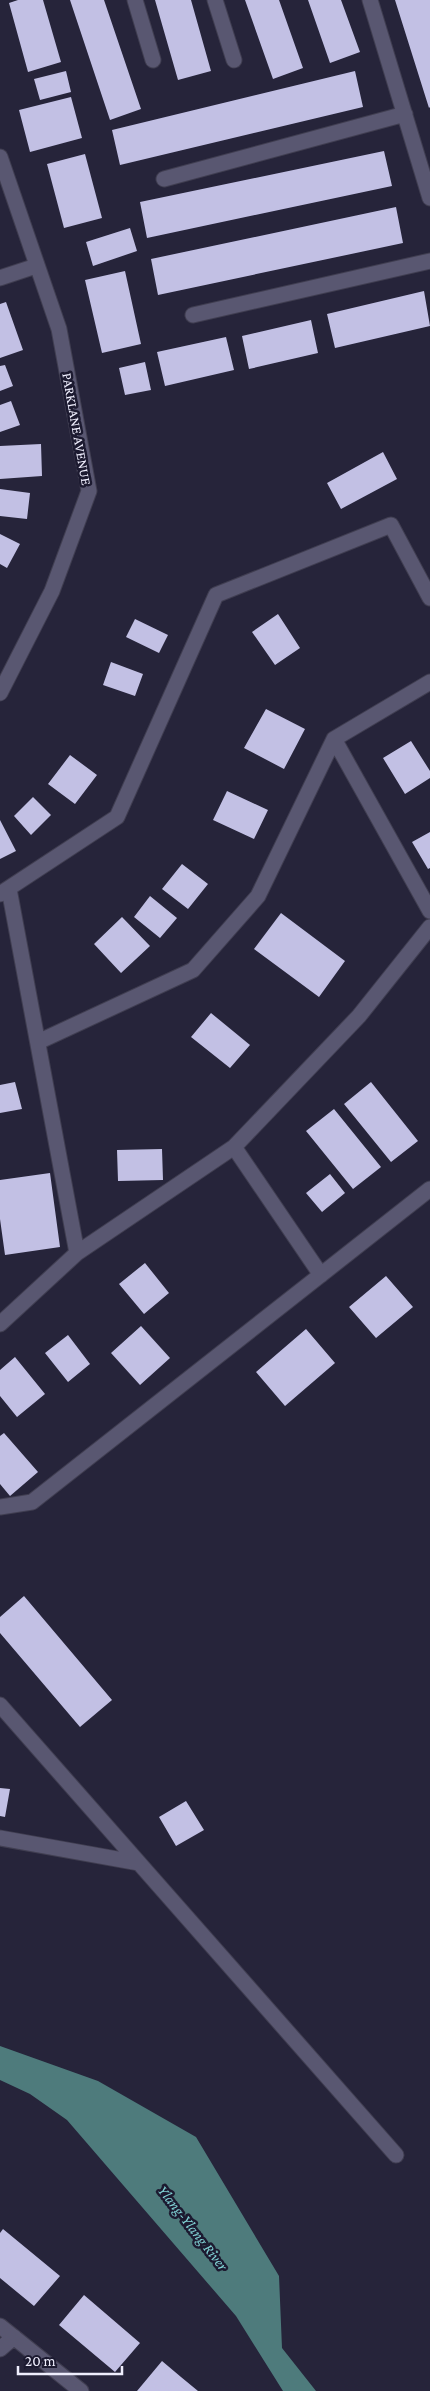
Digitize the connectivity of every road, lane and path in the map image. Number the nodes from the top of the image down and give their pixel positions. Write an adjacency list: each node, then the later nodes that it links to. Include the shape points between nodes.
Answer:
1 (135, 0): 4 (street)
2 (215, 0): 5 (street)
3 (370, 0): 6 (street)
4 (153, 60)
5 (234, 60)
6 (405, 114): 8 (street); 9 (street)
7 (0, 157): 11 (street, PARKLANE AVENUE)
8 (164, 179)
9 (430, 198)
10 (430, 261): 13 (street)
11 (36, 266): 12 (street); 17 (street, PARKLANE AVENUE, via 59,329 89,491 52,591)
12 (0, 278)
13 (193, 315)
14 (426, 580): 15 (street); 19 (street, via 391,525 216,595 117,816)
15 (430, 598)
16 (430, 682): 18 (street)
17 (0, 693)
18 (334, 739): 20 (street); 22 (street, via 258,896 192,970)
19 (5, 891): 22 (street)
20 (430, 911)
21 (430, 928): 23 (street, via 359,1016)
22 (38, 1042): 25 (street)
23 (234, 1147): 25 (street); 26 (street)
24 (430, 1189): 26 (street)
25 (77, 1253): 27 (street)
26 (321, 1274): 28 (street, via 32,1502)
27 (0, 1324)
28 (0, 1507)
29 (0, 1705): 31 (street)
30 (0, 1838): 31 (street)
31 (139, 1863): 32 (street)
32 (396, 2155)
33 (0, 2326): 34 (street)
34 (14, 2336): 35 (street); 36 (street)
35 (0, 2350)
36 (81, 2391)

